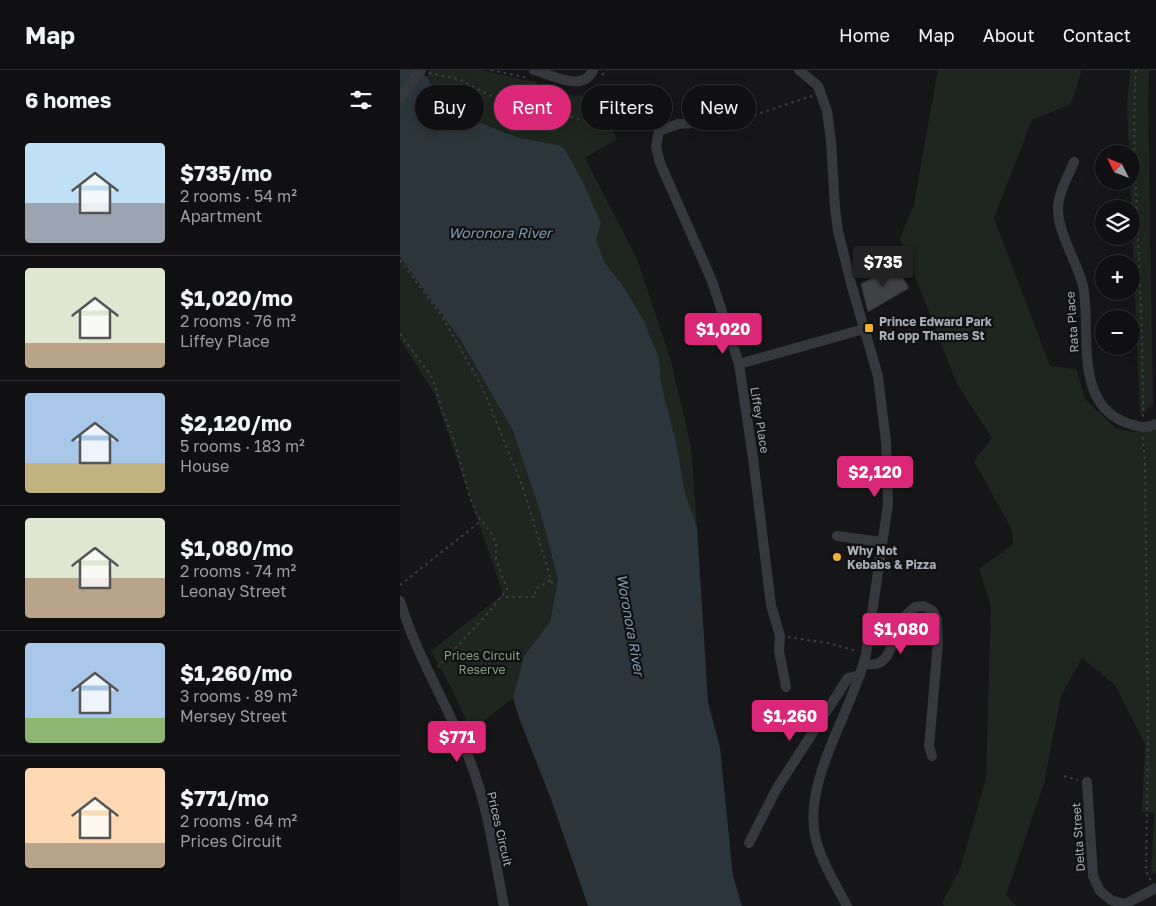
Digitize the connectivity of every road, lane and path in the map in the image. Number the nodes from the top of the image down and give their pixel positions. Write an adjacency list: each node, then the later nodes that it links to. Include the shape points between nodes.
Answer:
1 (534, 70): 5 (street, via 576,82)
2 (798, 70): 6 (street)
3 (1136, 70): 16 (path, via 1134,150)
4 (423, 71): 7 (street); 10 (path, via 459,79 515,105 589,121 623,118)
5 (594, 72)
6 (821, 93): 8 (path); 13 (street, via 829,122 838,231)
7 (400, 98)
8 (756, 114)
9 (682, 124): 10 (street)
10 (659, 131): 15 (street, Liffey Place, via 656,147 660,163 712,281)
11 (1074, 162): 17 (street, Rata Place, via 1060,196 1058,210 1060,227 1076,262 1086,303 1090,380 1096,396 1120,420 1143,428)
12 (400, 260): 23 (path, via 442,316 483,389 522,485 548,566 552,583 551,580 535,589 535,598)
13 (864, 329): 15 (street); 21 (street, via 878,376 886,442 888,504)
14 (400, 334): 19 (path, via 431,376 470,498)
15 (739, 364): 26 (street, Liffey Place, via 771,605)
16 (1143, 410)
17 (1156, 424)
18 (1143, 434): 35 (path, via 1148,690 1146,871)
19 (481, 521): 22 (path); 23 (path, via 496,543 496,559 507,589)
20 (837, 536): 21 (street)
21 (882, 542): 27 (street)
22 (400, 584)
23 (502, 597): 28 (path, via 454,652)
24 (400, 601): 25 (street, Prices Circuit)
25 (403, 624): 28 (street, Prices Circuit)
26 (780, 636): 27 (path, via 828,643); 30 (street, Liffey Place, via 779,651)
27 (865, 659): 29 (street); 31 (street, via 874,665 883,661 906,615 914,607 924,606 933,610 938,642 930,736)
28 (429, 672): 36 (street, Prices Circuit, via 474,771)
29 (860, 675): 34 (street, via 848,678 842,686 777,788); 37 (street, via 817,784 814,803 816,840)
30 (786, 687)
31 (932, 756)
32 (1064, 776): 33 (path)
33 (1087, 782): 35 (street, Delta Street, via 1093,876 1100,891 1111,900 1125,904)
34 (749, 842)
35 (1154, 885)
36 (504, 906)
37 (847, 906)

